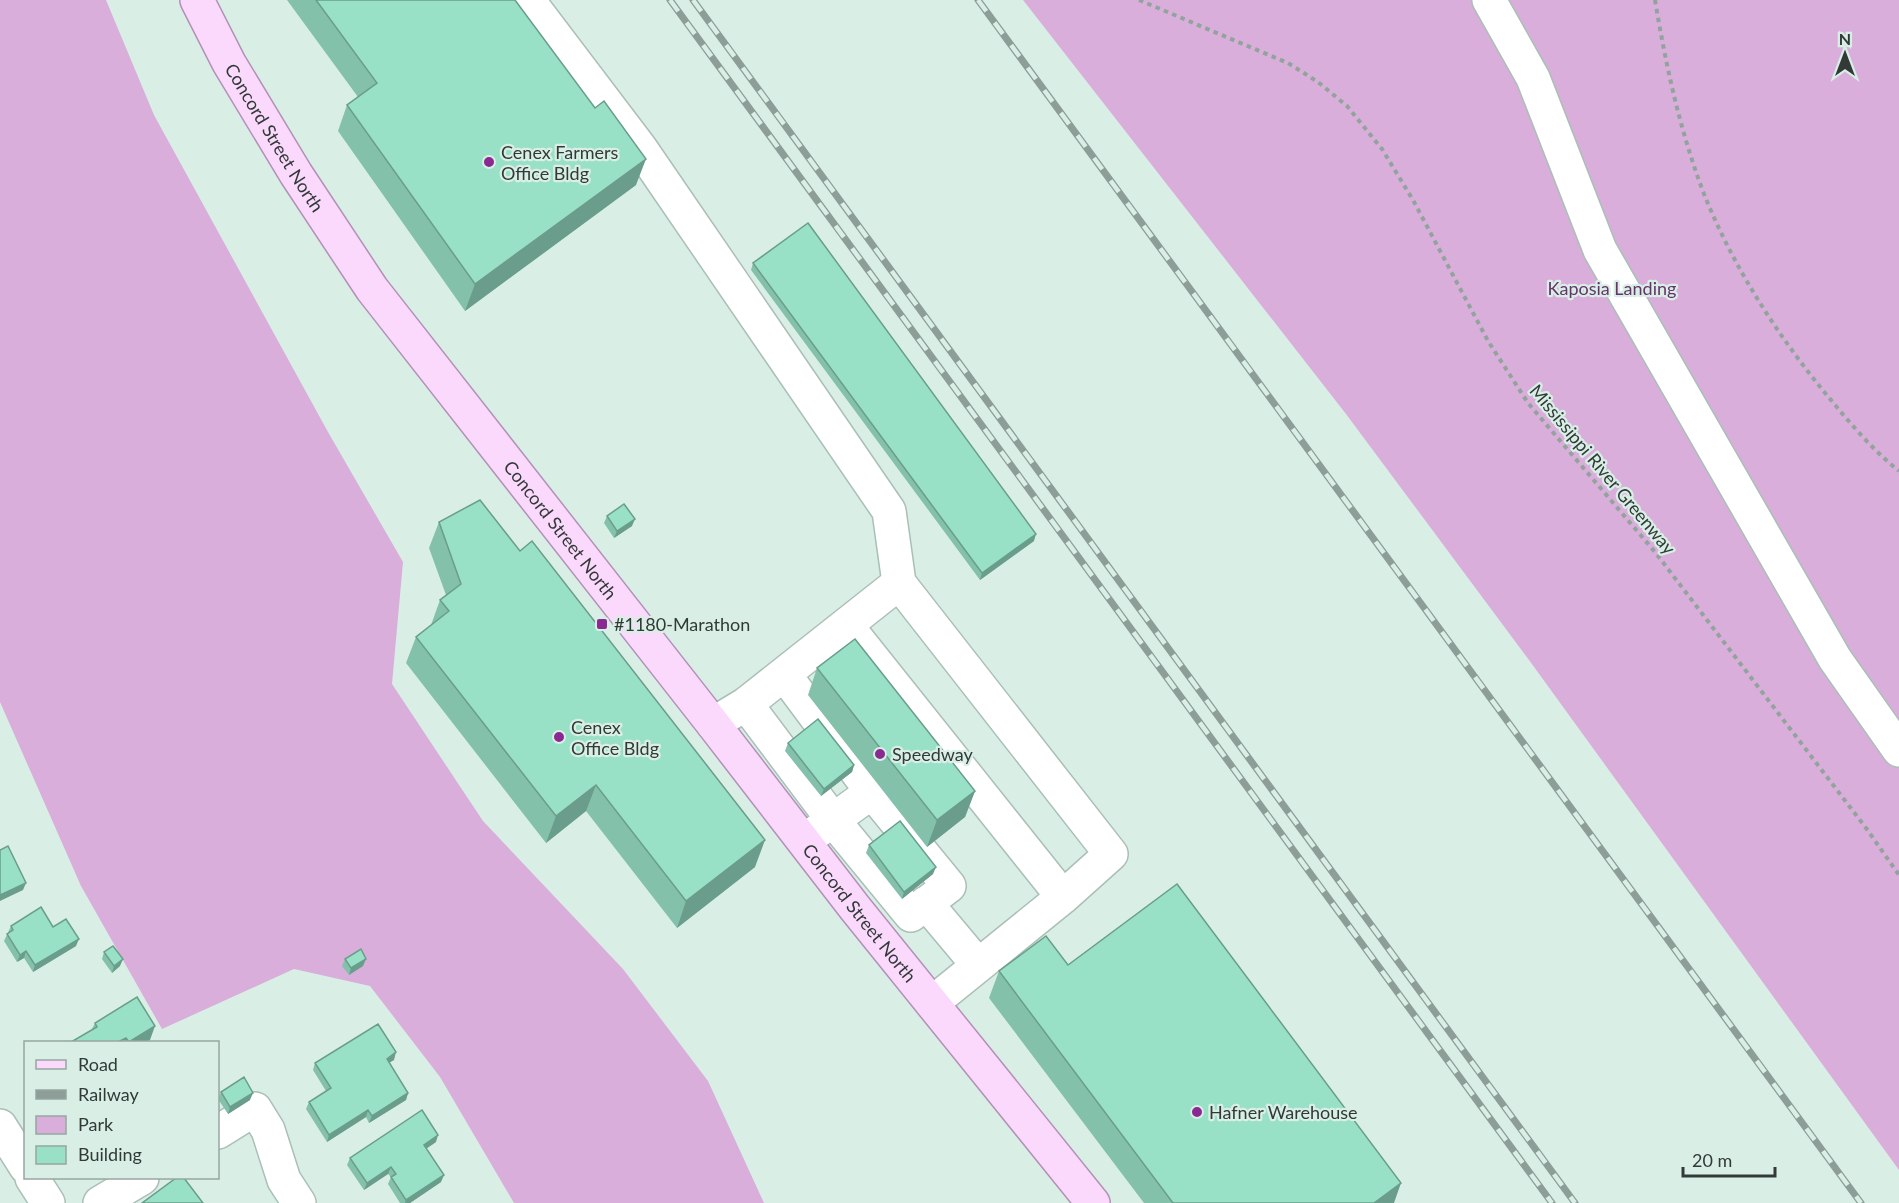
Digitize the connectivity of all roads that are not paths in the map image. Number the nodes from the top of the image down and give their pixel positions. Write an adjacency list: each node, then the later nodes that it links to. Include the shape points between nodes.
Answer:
1 (197, 0): 8 (main road, Concord Street North, via 229,63 290,164 372,289)
2 (528, 0): 4 (street, via 640,149 889,512)
3 (1489, 0): 9 (street, via 1533,78 1600,250 1835,659)
4 (899, 583): 5 (street); 13 (street, via 1111,854)
5 (846, 625): 6 (street); 13 (street)
6 (784, 674): 7 (street); 10 (street)
7 (746, 704): 8 (street); 11 (street)
8 (713, 724): 12 (main road, Concord Street North)
9 (1899, 750)
10 (872, 792): 11 (street); 14 (street, via 949,886)
11 (832, 820): 12 (street); 14 (street, via 911,915)
12 (804, 841): 16 (main road, Concord Street North)
13 (1063, 897): 15 (street)
14 (926, 903): 15 (street)
15 (978, 965): 16 (street)
16 (932, 1003): 25 (main road, Concord Street North)
17 (0, 1126): 19 (street)
18 (219, 1131): 24 (street, via 255,1109 268,1130 284,1180)
19 (24, 1164)
20 (33, 1179): 22 (street)
21 (140, 1179): 23 (street)
22 (48, 1203)
23 (100, 1203)
24 (299, 1203)
25 (1093, 1203)

